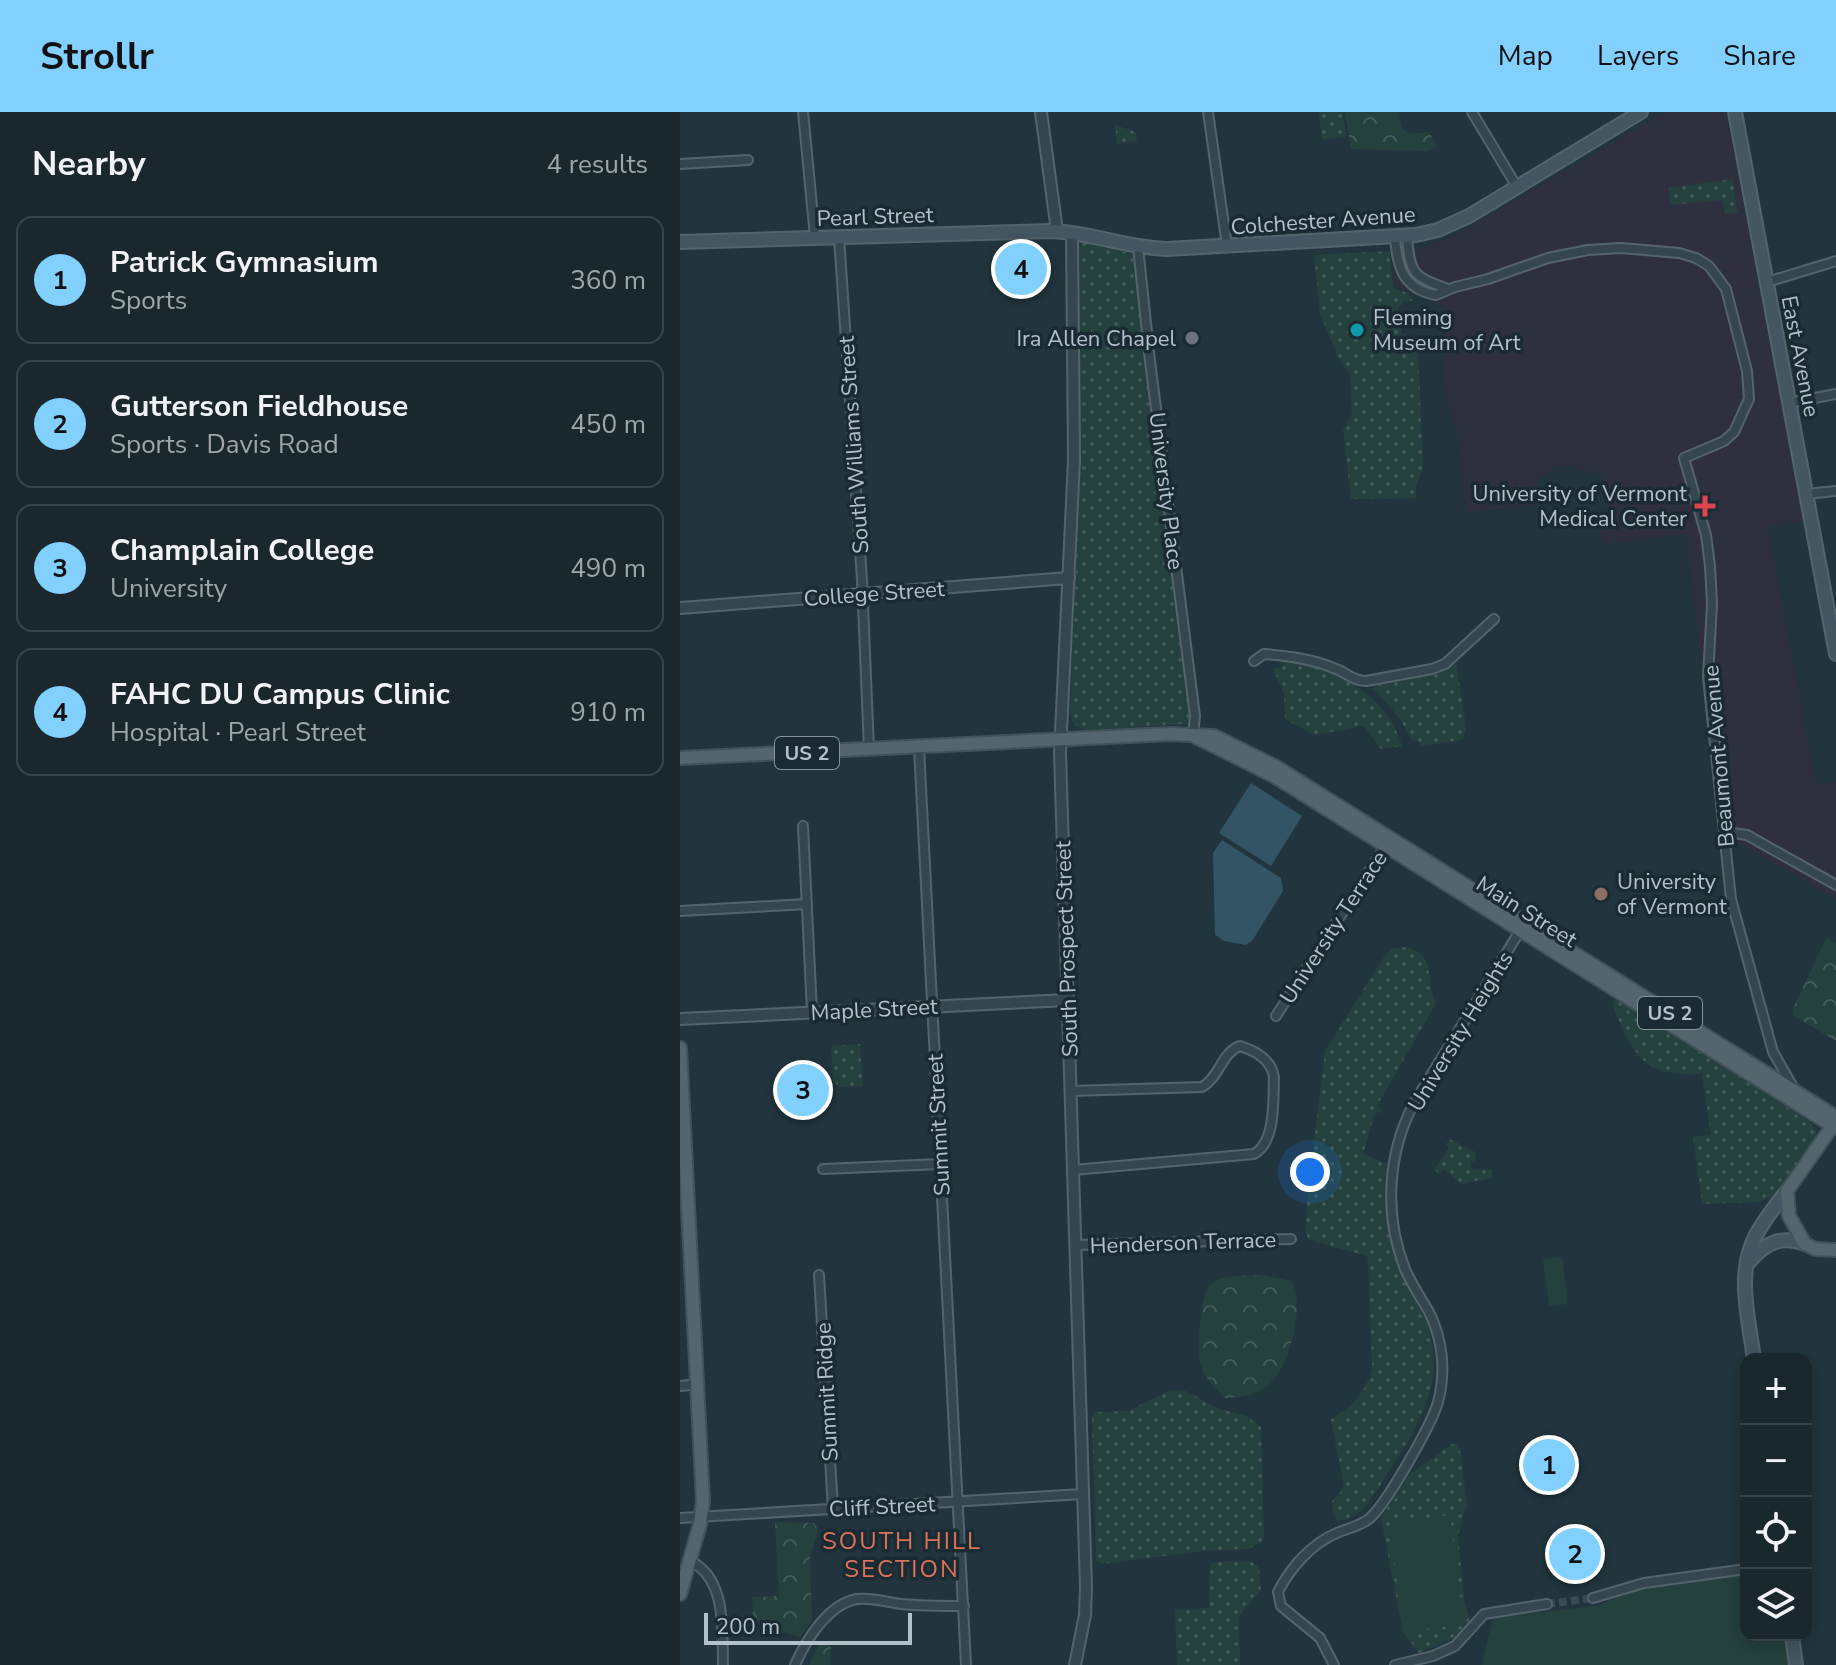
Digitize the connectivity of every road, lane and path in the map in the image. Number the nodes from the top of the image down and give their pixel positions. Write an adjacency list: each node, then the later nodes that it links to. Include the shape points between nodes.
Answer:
1 (803, 112): 13 (street)
2 (1041, 112): 10 (street)
3 (1208, 112): 16 (street)
4 (1472, 112): 9 (street)
5 (1641, 112): 9 (main road, Colchester Avenue)
6 (1735, 112): 19 (main road, East Avenue)
7 (748, 160): 8 (street)
8 (680, 164)
9 (1517, 187): 12 (main road, Colchester Avenue, via 1451,225)
10 (1057, 231): 11 (main road, Pearl Street); 14 (main road, Pearl Street)
11 (1072, 233): 17 (main road, Colchester Avenue); 24 (street, South Prospect Street, via 1075,402)
12 (1401, 236): 16 (main road, Colchester Avenue); 37 (street, Beaumont Avenue, via 1415,272 1448,289 1548,258 1597,249 1696,258 1726,289 1749,399 1734,432 1684,458 1708,551 1708,677)
13 (815, 237): 14 (main road, Pearl Street); 15 (main road, Pearl Street)
14 (839, 237): 25 (street, South Williams Street)
15 (680, 242)
16 (1227, 246): 17 (main road, Colchester Avenue)
17 (1138, 247): 31 (street, University Place, via 1195,716)
18 (1836, 261): 19 (street)
19 (1767, 282): 21 (main road, East Avenue)
20 (1836, 394): 21 (street)
21 (1789, 403): 23 (main road, East Avenue)
22 (1836, 491): 23 (street)
23 (1806, 494): 28 (main road, East Avenue)
24 (1069, 578): 25 (street, College Street); 32 (street, South Prospect Street)
25 (863, 594): 26 (street, College Street); 34 (street, South Williams Street)
26 (680, 608)
27 (1494, 619): 30 (street, via 1445,664 1366,681 1295,657 1264,654)
28 (1833, 619): 29 (main road, East Avenue)
29 (1836, 654)
30 (1254, 661)
31 (1193, 735): 32 (main road, Main Street / US 2); 38 (main road, Main Street / US 2)
32 (1060, 740): 33 (main road, Main Street / US 2); 43 (street, South Prospect Street)
33 (919, 748): 34 (main road, Main Street / US 2); 44 (street, Summit Street)
34 (869, 750): 35 (main road, Main Street / US 2)
35 (680, 758)
36 (803, 826): 40 (street)
37 (1725, 832): 39 (street, via 1747,835); 50 (street, Beaumont Avenue, via 1738,930 1773,1052)
38 (1388, 842): 42 (main road, Main Street / US 2); 46 (street, University Terrace)
39 (1836, 885)
40 (807, 904): 41 (street); 45 (street)
41 (680, 911)
42 (1523, 926): 50 (main road, Main Street / US 2); 51 (main road, Main Street / US 2); 82 (street, University Heights, via 1414,1103 1394,1158 1391,1194 1398,1245 1434,1324 1442,1358 1435,1412 1372,1516 1316,1544 1278,1592 1281,1606 1317,1635)
43 (1068, 1000): 44 (street, Maple Street); 49 (street, South Prospect Street)
44 (932, 1006): 45 (street, Maple Street); 52 (street, Summit Street)
45 (812, 1012): 47 (street, Maple Street)
46 (1276, 1016)
47 (680, 1019)
48 (680, 1048): 59 (main road)
49 (1071, 1091): 54 (street, South Prospect Street); 54 (street, via 1202,1087 1240,1046 1266,1060 1274,1078 1267,1139 1254,1154)
50 (1798, 1093): 51 (main road, Main Street / US 2)
51 (1835, 1123): 55 (main road)
52 (941, 1164): 53 (street); 67 (street, Summit Street)
53 (823, 1169)
54 (1073, 1170): 58 (street, South Prospect Street)
55 (1787, 1191): 57 (main road, via 1789,1216); 61 (main road, via 1754,1238)
56 (1291, 1239): 58 (street, Henderson Terrace)
57 (1805, 1244): 60 (main road); 61 (main road, via 1775,1241)
58 (1075, 1245): 66 (street, South Prospect Street)
59 (686, 1247): 64 (main road)
60 (1836, 1250)
61 (1747, 1264): 63 (main road)
62 (819, 1275): 68 (street, Summit Ridge)
63 (1753, 1353)
64 (698, 1384): 65 (street); 69 (main road)
65 (680, 1386)
66 (1083, 1494): 67 (street, Cliff Street); 81 (street, South Prospect Street, via 1086,1607)
67 (958, 1502): 68 (street, Cliff Street); 76 (street, Summit Street)
68 (833, 1509): 69 (street, Cliff Street)
69 (702, 1516): 70 (street, Cliff Street); 71 (main road)
70 (680, 1518)
71 (690, 1561): 73 (main road); 78 (street, via 704,1570 716,1592)
72 (1740, 1570): 74 (street, via 1644,1583)
73 (680, 1594)
74 (1593, 1598)
75 (1547, 1604): 83 (street, via 1484,1614 1455,1646)
76 (964, 1606): 79 (street, via 861,1599 845,1603 815,1631); 80 (street, Summit Street)
77 (1793, 1641): 84 (main road)
78 (723, 1665)
79 (795, 1665)
80 (966, 1665)
81 (1075, 1665)
82 (1334, 1665)
83 (1395, 1665)
84 (1796, 1665)

